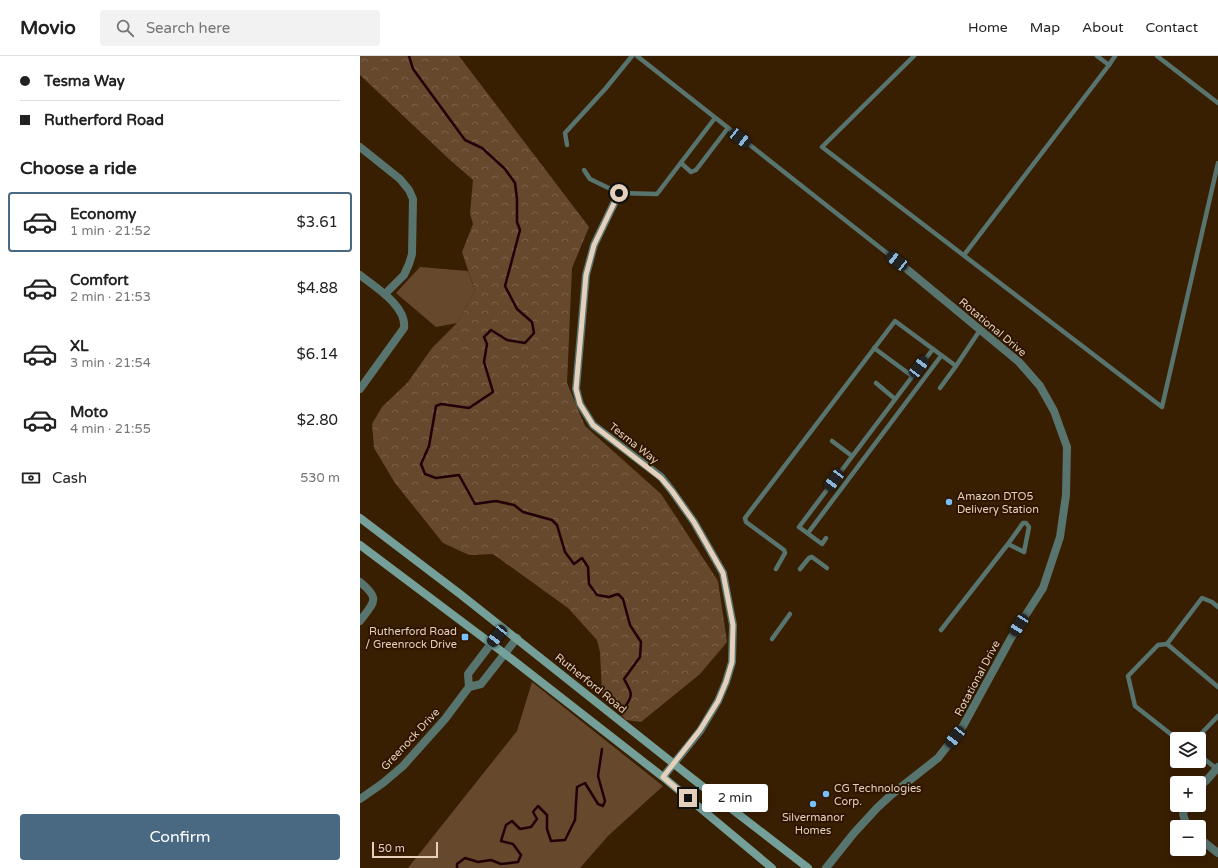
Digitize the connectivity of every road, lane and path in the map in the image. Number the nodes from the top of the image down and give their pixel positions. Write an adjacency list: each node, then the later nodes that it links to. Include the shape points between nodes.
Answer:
1 (632, 56): 11 (lane, via 565,133)
2 (637, 56): 9 (lane)
3 (914, 56): 17 (lane, via 822,147)
4 (1097, 56): 7 (lane)
5 (1115, 56): 7 (lane)
6 (1156, 56): 8 (lane)
7 (1108, 65): 17 (lane)
8 (1218, 104)
9 (715, 118): 10 (lane); 13 (lane)
10 (728, 128): 13 (lane, via 696,170 691,172); 18 (lane)
11 (567, 145)
12 (360, 147): 20 (street, via 400,179 413,199 412,254 404,275)
13 (681, 163): 16 (lane, via 657,194)
14 (1218, 163): 17 (lane, via 1162,406)
15 (584, 170): 16 (lane, via 590,180)
16 (619, 193): 58 (street, Tesma Way, via 594,245 586,275 576,389 580,404 593,425 661,478 694,522 723,573 733,625 732,662 718,701)
17 (964, 255)
18 (897, 261): 21 (street, Rotational Drive)
19 (360, 275): 20 (street)
20 (385, 294): 29 (street, via 403,316 404,328)
21 (980, 330): 25 (lane); 67 (street, Rotational Drive, via 1019,362 1040,386 1054,411 1067,447 1066,494 1060,537 1043,588 1011,638 963,726 938,758 877,808)
22 (874, 348): 23 (lane, via 895,321); 26 (lane); 39 (lane, via 744,518 784,550 785,553)
23 (933, 349): 24 (lane); 26 (lane)
24 (941, 356): 25 (lane); 34 (lane)
25 (956, 366): 28 (lane)
26 (912, 376): 30 (lane)
27 (876, 384): 30 (lane)
28 (940, 388)
29 (360, 389)
30 (895, 398): 32 (lane)
31 (832, 441): 32 (lane)
32 (852, 456): 34 (lane, via 799,527)
33 (360, 518): 45 (main road, Rutherford Road)
34 (808, 533): 35 (lane, via 822,544)
35 (826, 538)
36 (1008, 544): 36 (lane, via 1023,523 1026,522 1029,527 1024,552); 46 (lane)
37 (360, 546): 49 (main road)
38 (827, 568): 40 (lane, via 812,557)
39 (776, 569)
40 (800, 569)
41 (360, 582): 44 (street, via 371,591 374,599)
42 (1218, 607): 50 (lane, via 1202,598)
43 (790, 614): 48 (lane)
44 (360, 621)
45 (503, 628): 47 (main road, Rutherford Road); 49 (street, Greenock Drive)
46 (941, 630)
47 (516, 638): 51 (street, Greenock Drive); 58 (main road, Rutherford Road)
48 (772, 639)
49 (491, 644): 51 (main road); 52 (street, Greenock Drive, via 468,674)
50 (1167, 644): 53 (lane); 56 (lane, via 1158,645 1128,676 1135,706)
51 (504, 654): 52 (street, Greenock Drive, via 481,684); 60 (main road)
52 (469, 687): 62 (street, Greenock Drive, via 445,719 403,766)
53 (1218, 687)
54 (1218, 716): 55 (lane)
55 (1203, 732)
56 (1170, 734)
57 (1206, 760): 59 (lane)
58 (674, 764): 60 (street, Tesma Way); 66 (main road, Rutherford Road)
59 (1217, 768): 61 (street)
60 (663, 777): 65 (main road)
61 (1206, 781)
62 (360, 799)
63 (1206, 843): 64 (street)
64 (1218, 852)
65 (772, 868)
66 (808, 868)
67 (826, 868)

